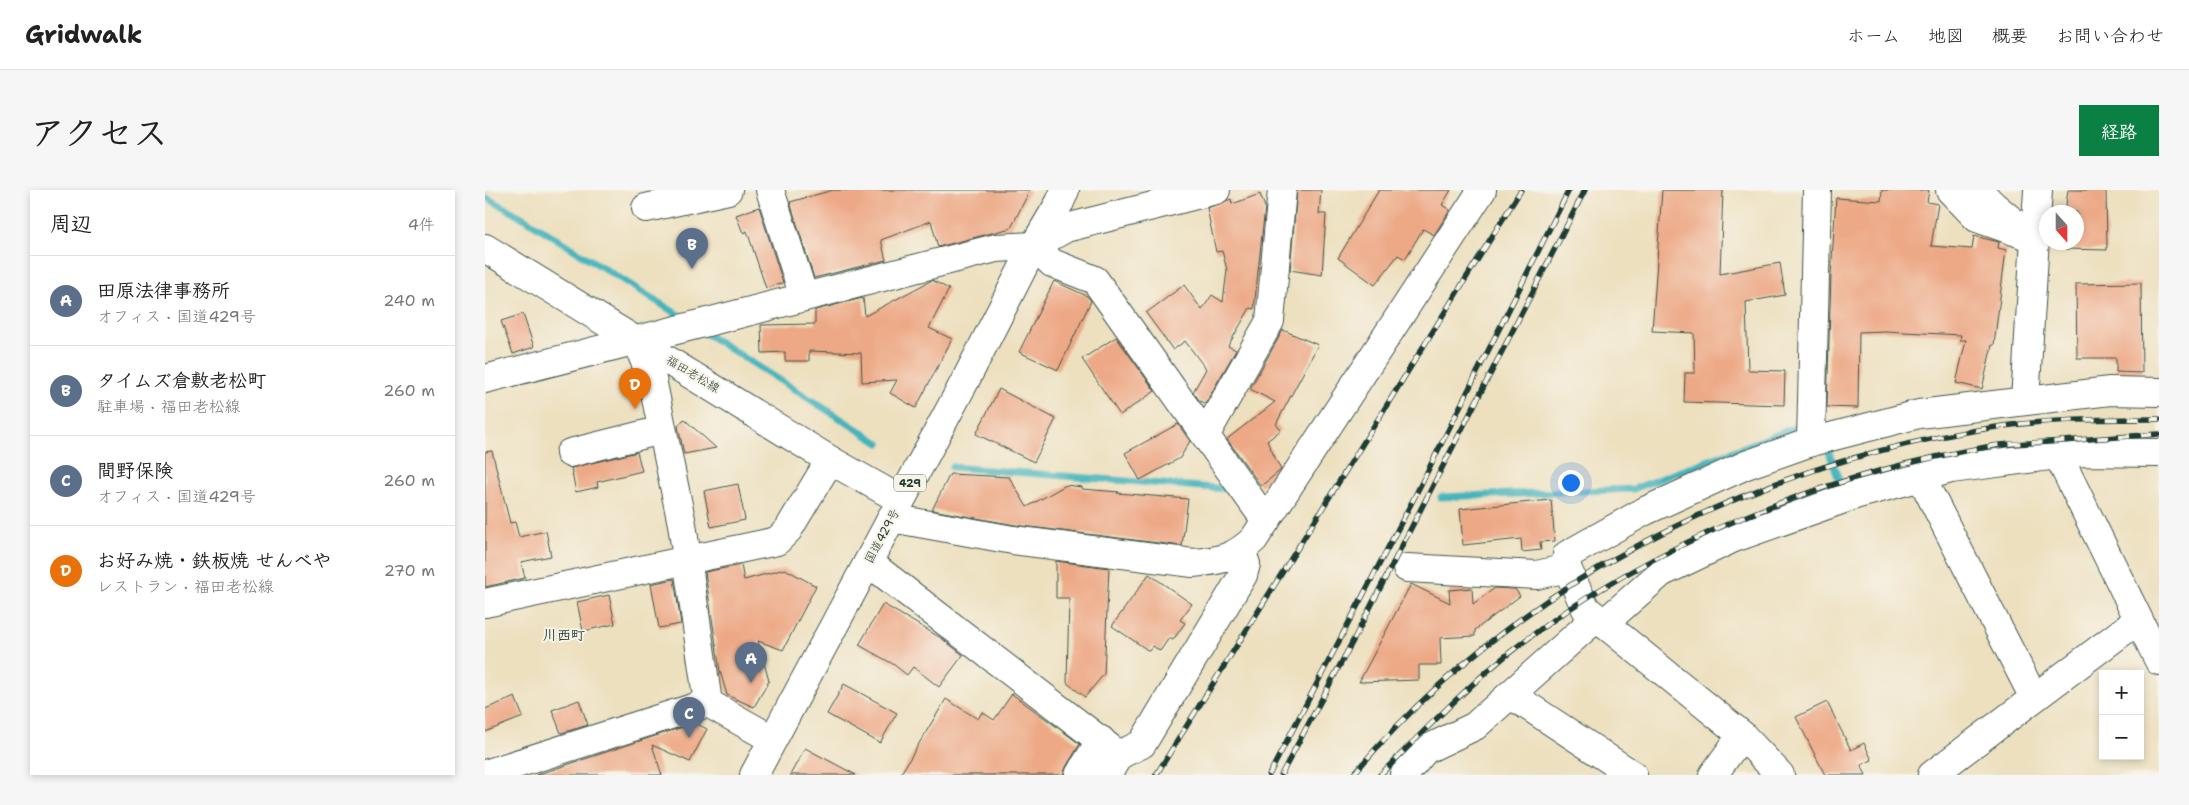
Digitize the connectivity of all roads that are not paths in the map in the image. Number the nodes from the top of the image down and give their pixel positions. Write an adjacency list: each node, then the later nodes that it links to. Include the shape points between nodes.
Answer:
1 (728, 190): 11 (main road)
2 (770, 190): 15 (main road)
3 (1064, 190): 13 (main road, 国道429号 / 429)
4 (1216, 190): 13 (main road, via 1067,228)
5 (1282, 190): 21 (main road, via 1270,321)
6 (1482, 190): 29 (main road)
7 (1817, 190): 22 (main road)
8 (1950, 190): 12 (main road, via 1977,218)
9 (1978, 190): 12 (main road)
10 (2038, 190): 12 (main road)
11 (646, 208)
12 (2034, 238): 19 (main road)
13 (1034, 246): 15 (main road, via 995,248); 21 (main road, via 1052,263 1095,280); 28 (main road, 国道429号 / 429)
14 (485, 248): 16 (main road, 福田老松線)
15 (804, 297): 16 (main road)
16 (636, 340): 17 (main road); 20 (main road, via 652,379); 26 (main road, 福田老松線)
17 (485, 379)
18 (2159, 392): 19 (main road, via 2110,391)
19 (2025, 401): 22 (main road, via 1919,414)
20 (662, 430): 23 (main road); 31 (main road)
21 (1206, 434): 29 (main road)
22 (1811, 442): 34 (main road, via 1746,465 1645,511 1567,555)
23 (570, 453)
24 (2159, 453): 25 (main road, via 2081,452)
25 (2058, 455): 27 (main road, via 1951,469); 36 (main road)
26 (830, 460): 28 (main road, 福田老松線); 31 (main road, via 788,530 777,541)
27 (1921, 477): 37 (main road, via 1848,497 1734,538 1661,573); 40 (main road)
28 (896, 509): 30 (main road, 福田老松線, via 1013,540 1193,563 1217,561); 32 (main road, 国道429号 / 429)
29 (1266, 521): 30 (main road)
30 (1241, 551): 44 (main road, via 1246,564 1243,575 1142,744)
31 (687, 561): 35 (main road); 41 (main road)
32 (868, 562): 43 (main road, 国道429号 / 429); 44 (main road)
33 (1407, 568): 34 (main road, via 1537,575)
34 (1567, 568): 37 (main road, via 1586,609)
35 (485, 603)
36 (2138, 620): 38 (main road); 40 (main road)
37 (1600, 621): 39 (main road, via 1557,644); 42 (main road)
38 (2159, 661)
39 (1511, 695): 48 (main road, via 1475,726 1425,750); 49 (main road)
40 (2034, 698): 52 (main road)
41 (708, 703): 43 (main road); 45 (main road)
42 (1742, 735): 50 (main road); 51 (main road)
43 (772, 739): 46 (main road, 国道429号 / 429)
44 (1109, 757): 47 (main road)
45 (485, 774)
46 (754, 775)
47 (1079, 775)
48 (1404, 775)
49 (1633, 775)
50 (1713, 775)
51 (1780, 775)
52 (1932, 775)

